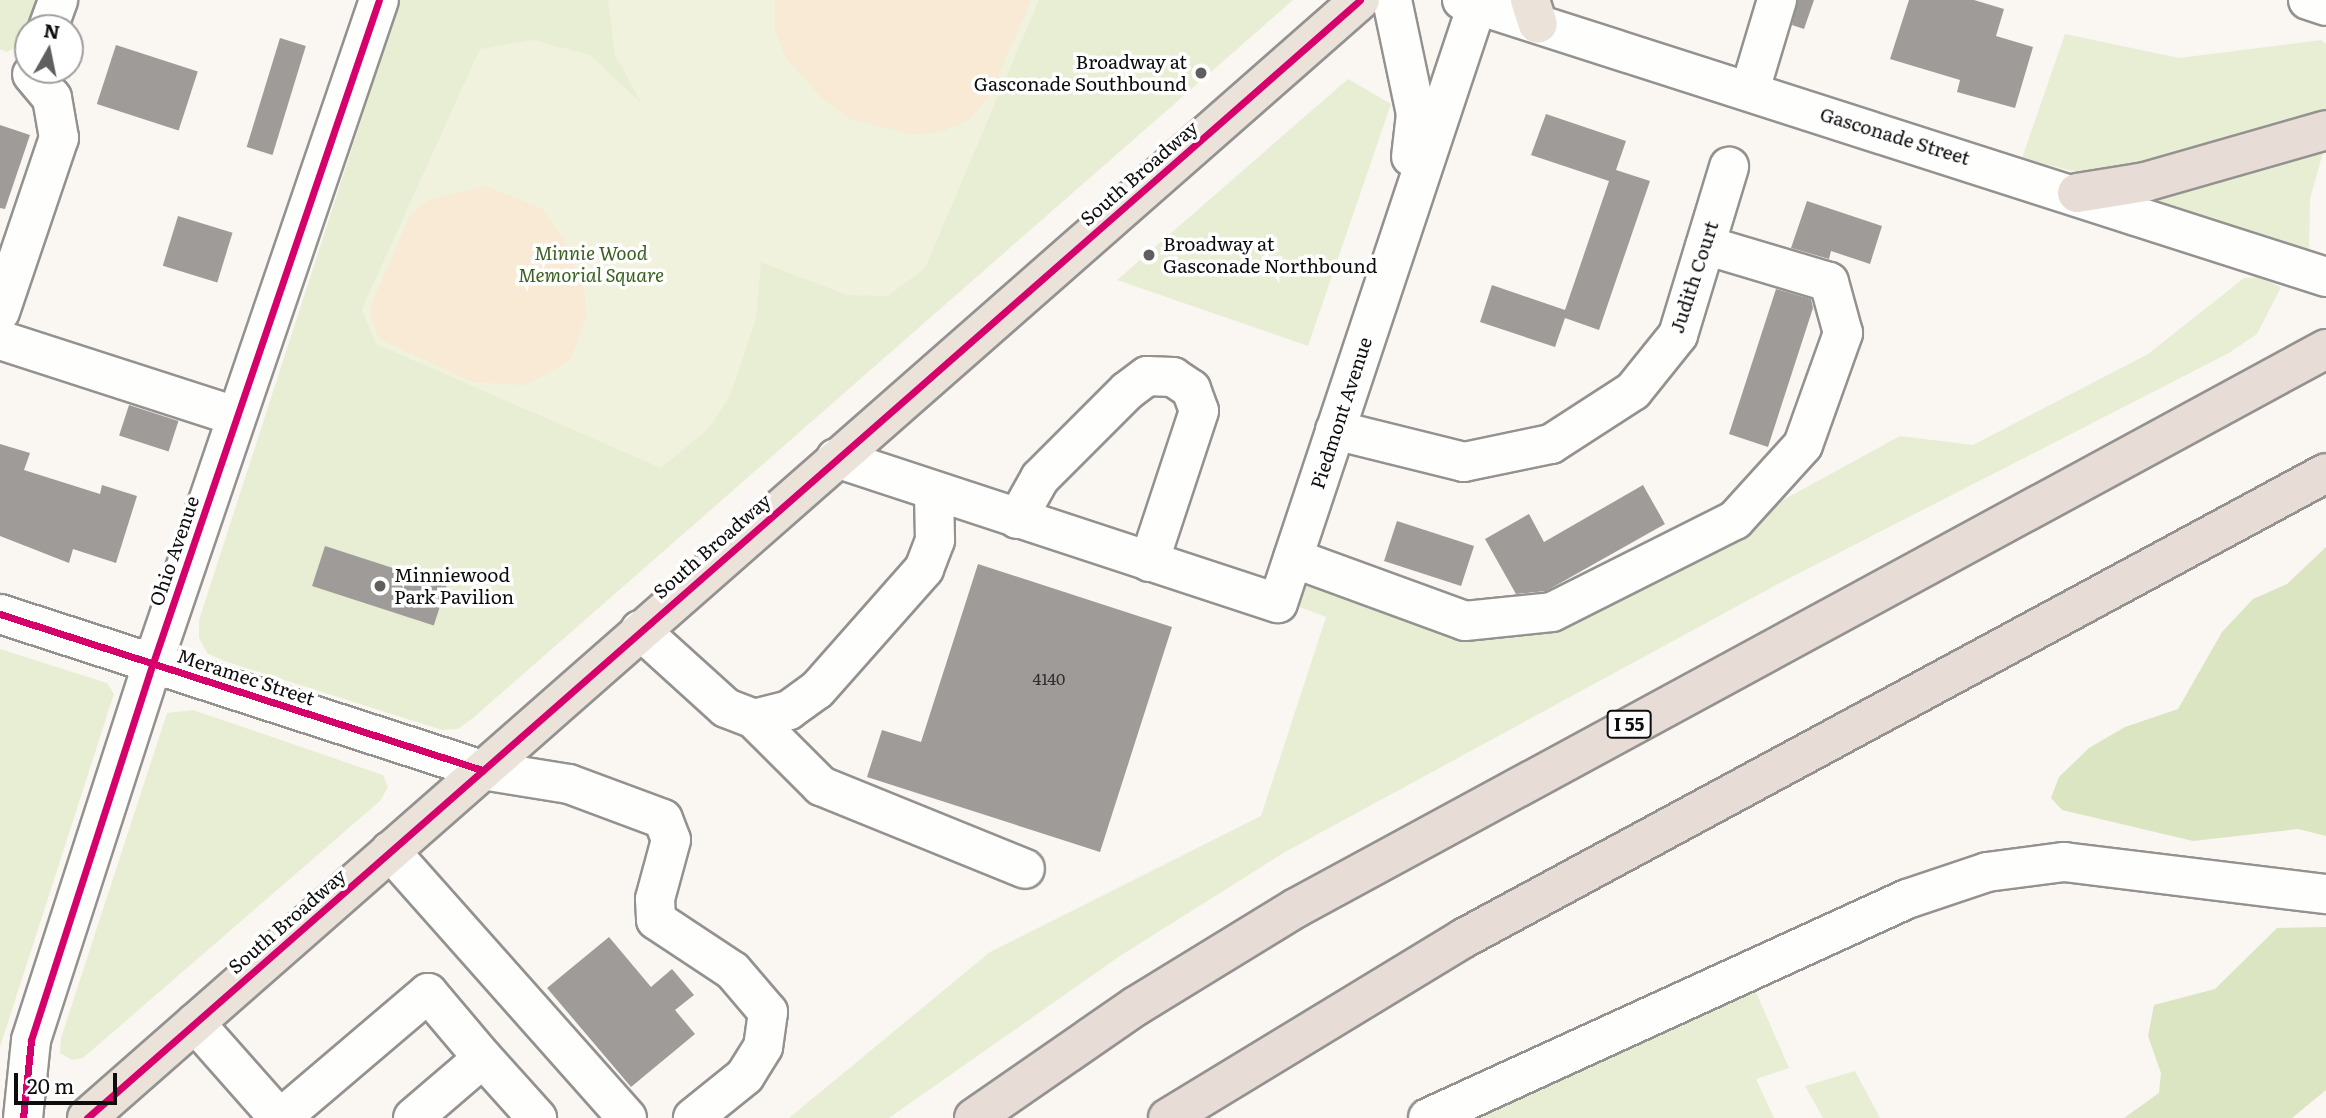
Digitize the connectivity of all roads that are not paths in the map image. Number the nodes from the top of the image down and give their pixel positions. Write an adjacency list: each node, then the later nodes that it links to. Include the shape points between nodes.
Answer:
1 (379, 0): 20 (street, Ohio Avenue)
2 (1360, 0): 22 (main road, South Broadway)
3 (1392, 0): 14 (street, Piedmont Avenue, via 1416,114)
4 (1777, 0): 10 (street)
5 (2308, 0): 7 (street)
6 (1469, 2): 8 (street, Gasconade Street); 14 (street, Piedmont Avenue)
7 (2326, 6)
8 (1534, 12): 10 (street, Gasconade Street)
9 (38, 84): 17 (street, via 52,98 59,138)
10 (1750, 90): 13 (street, Gasconade Street)
11 (2326, 130): 13 (highway, via 2158,179)
12 (1729, 167): 15 (street, Judith Court)
13 (2077, 193): 16 (street, Gasconade Street)
14 (1404, 222): 21 (street, Piedmont Avenue)
15 (1705, 245): 21 (street, Judith Court, via 1678,335 1633,391 1551,444 1464,462); 26 (street, via 1829,282 1843,333 1803,445 1735,520 1552,612 1465,621)
16 (2326, 277)
17 (0, 312)
18 (0, 340): 20 (street)
19 (2315, 356): 45 (highway, I 55, via 1296,908 1136,1006)
20 (236, 416): 30 (street, Ohio Avenue)
21 (1335, 430): 26 (street, Piedmont Avenue)
22 (836, 458): 24 (street); 29 (main road, South Broadway)
23 (2326, 473): 46 (highway, via 1464,937)
24 (934, 492): 25 (street); 31 (street, via 935,540 924,569 817,690 789,709)
25 (1017, 519): 27 (street); 27 (street, via 1057,459 1127,391 1147,376 1173,377 1191,389 1199,411)
26 (1293, 558): 27 (street, Piedmont Avenue, via 1278,603)
27 (1149, 562)
28 (0, 614): 30 (street, Meramec Street)
29 (640, 630): 31 (street, via 726,708); 32 (main road, South Broadway)
30 (153, 663): 32 (street, Meramec Street); 38 (street, Ohio Avenue, via 31,1040)
31 (754, 719): 34 (street, via 821,786)
32 (482, 770): 33 (main road, South Broadway); 44 (street, Meramec Street, via 569,784 663,819 671,840 655,899 656,920 733,971 768,1012 763,1047 745,1076)
33 (390, 851): 36 (main road, South Broadway); 43 (street)
34 (1025, 869)
35 (2326, 894): 47 (street, via 2064,862 1987,872 1907,899)
36 (195, 1023): 39 (main road, South Broadway); 40 (street)
37 (483, 1058): 40 (street, via 428,993); 41 (street); 42 (street)
38 (23, 1118)
39 (87, 1118)
40 (280, 1118)
41 (413, 1118)
42 (537, 1118)
43 (627, 1118)
44 (693, 1118)
45 (974, 1118)
46 (1168, 1118)
47 (1428, 1118)

